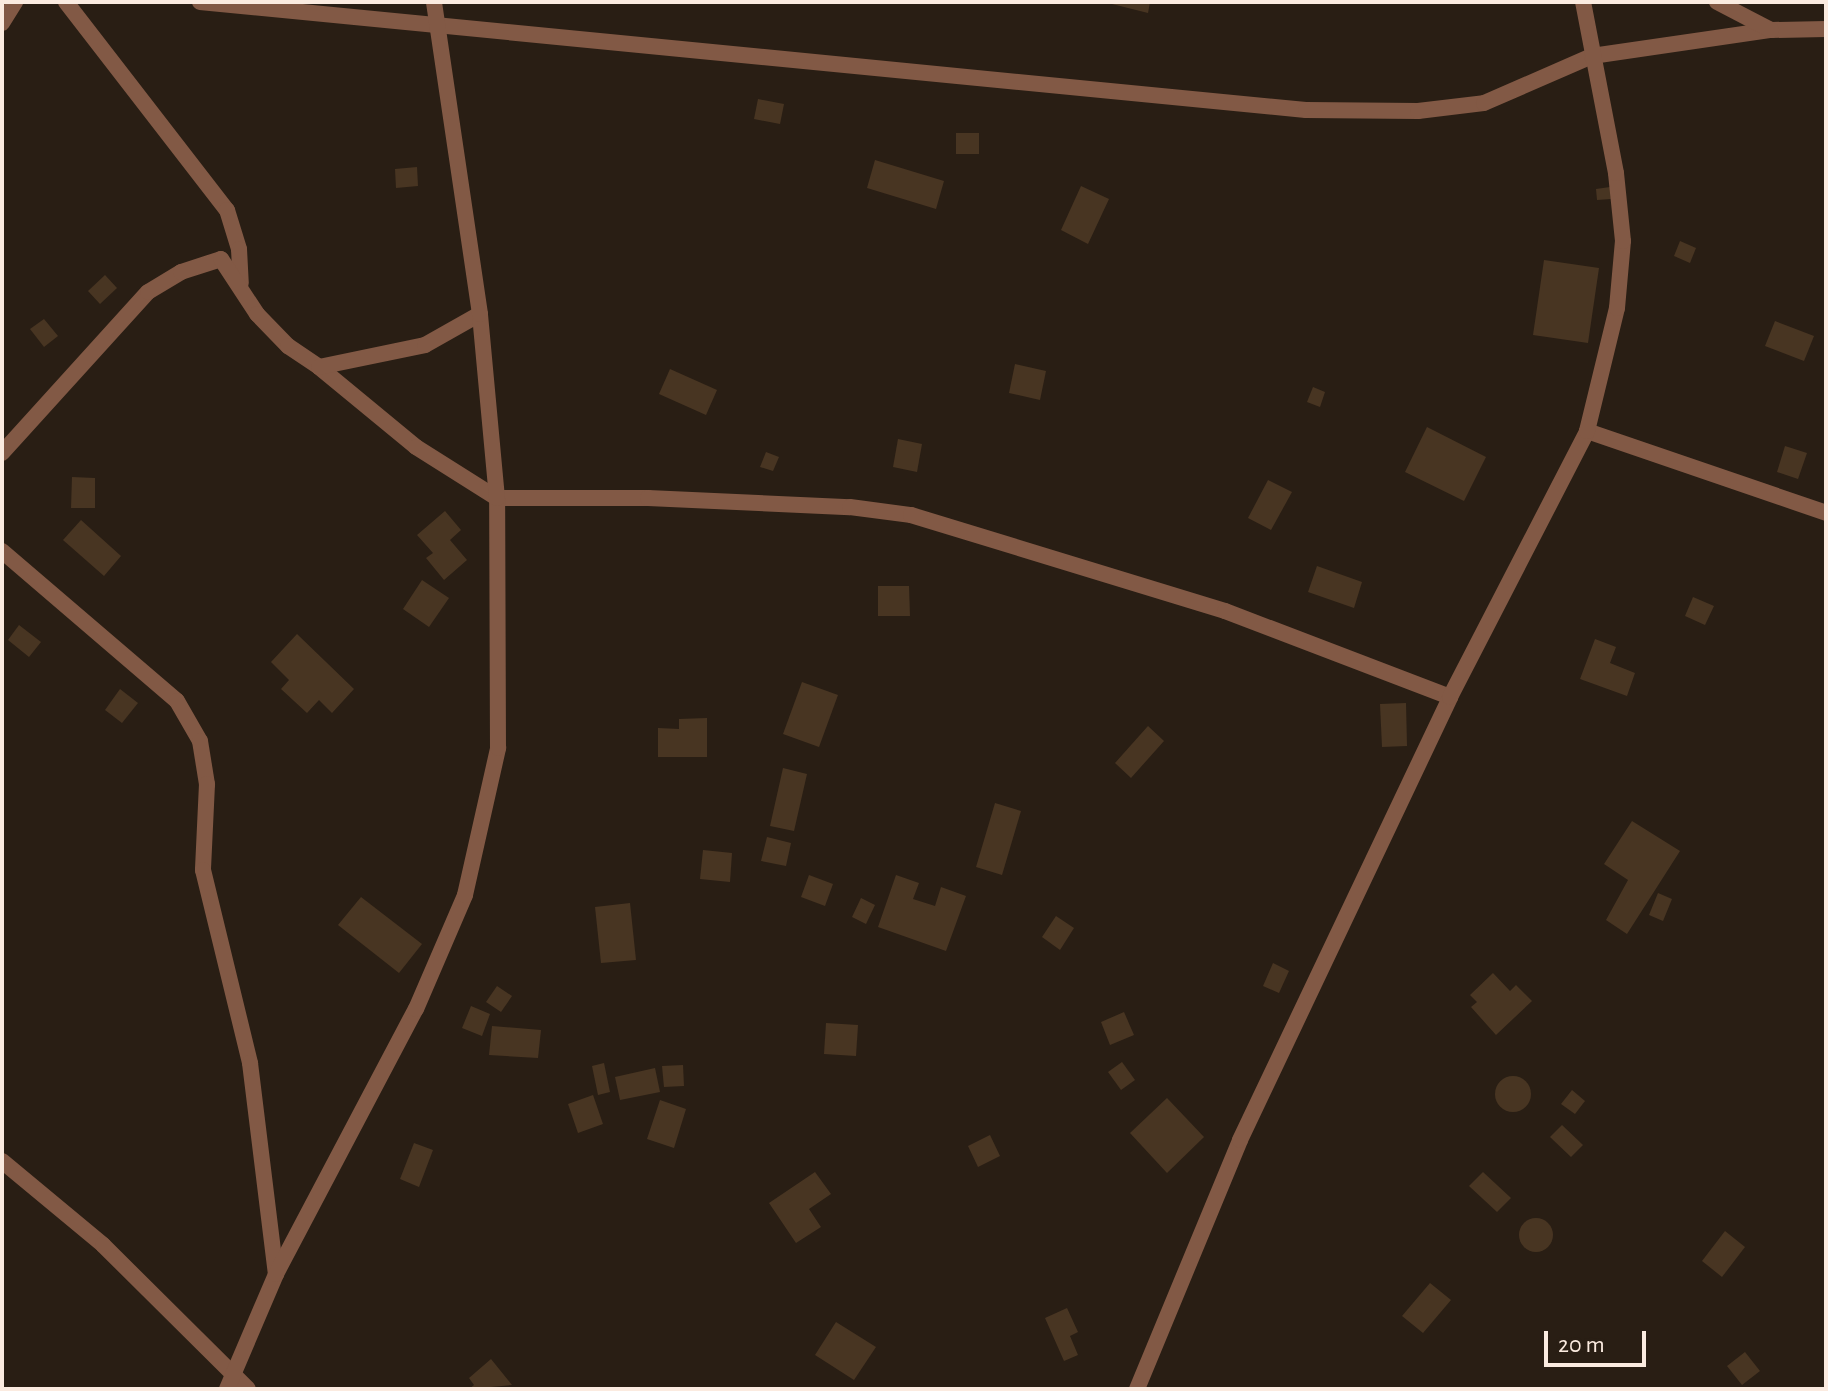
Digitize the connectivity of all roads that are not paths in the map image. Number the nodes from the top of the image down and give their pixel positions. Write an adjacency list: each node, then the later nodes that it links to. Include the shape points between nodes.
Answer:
1 (15, 2): 7 (street)
2 (66, 2): 12 (street, via 158,113 227,210 239,249)
3 (200, 2): 8 (street)
4 (434, 2): 8 (street)
5 (1583, 2): 11 (street)
6 (1717, 2): 10 (street)
7 (2, 23)
8 (434, 27): 11 (street, via 1306,110 1418,111 1484,103); 13 (street)
9 (1826, 29): 10 (street)
10 (1771, 30): 11 (street)
11 (1592, 56): 15 (street, via 1616,173 1623,241 1617,308)
12 (241, 283): 14 (street, via 257,314 288,346); 16 (street, via 221,259 181,272 148,292)
13 (480, 314): 14 (street, via 425,345); 17 (street)
14 (319, 367): 17 (street, via 404,438)
15 (1587, 431): 18 (street); 20 (street)
16 (2, 453)
17 (497, 498): 20 (street, via 850,507 911,515 1225,611); 22 (street, via 498,748 469,882 416,1009)
18 (1826, 513)
19 (2, 551): 22 (street, via 177,701 200,741 207,784 203,870 250,1063)
20 (1450, 697): 25 (street, via 1234,1154)
21 (2, 1161): 23 (street, via 103,1245)
22 (276, 1274): 23 (street)
23 (229, 1382): 24 (street)
24 (248, 1389)
25 (1137, 1389)

